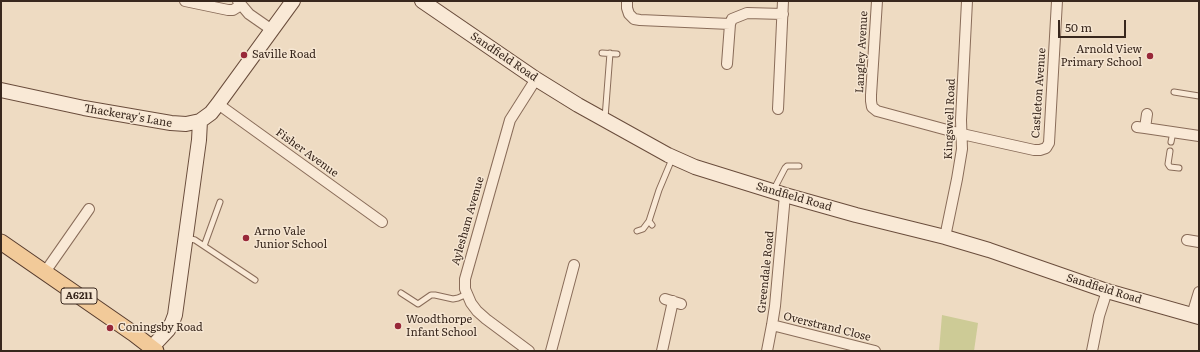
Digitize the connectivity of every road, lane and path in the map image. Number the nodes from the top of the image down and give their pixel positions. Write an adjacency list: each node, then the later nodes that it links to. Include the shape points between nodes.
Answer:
1 (185, 1): 9 (street, via 228,10 233,10)
2 (293, 1): 12 (street)
3 (422, 1): 17 (street, Sandfield Road)
4 (627, 1): 11 (street, via 629,14 634,19)
5 (783, 1): 10 (street)
6 (877, 1): 26 (street, Langley Avenue, via 872,107 877,111)
7 (967, 1): 26 (street, Kingswell Road)
8 (1057, 1): 26 (street, Castleton Avenue, via 1049,143 1046,148 1034,150)
9 (240, 3): 12 (street, via 249,14)
10 (783, 14): 11 (street, via 747,12 732,19); 22 (street)
11 (730, 24): 16 (street)
12 (272, 30): 21 (street)
13 (602, 53): 14 (lane)
14 (610, 53): 15 (lane); 24 (lane)
15 (617, 54)
16 (727, 64)
17 (536, 79): 24 (street, Sandfield Road); 49 (street, Aylesham Avenue, via 510,120 466,274)
18 (1, 90): 25 (street, Thackeray's Lane, via 171,123 186,124)
19 (1174, 92): 20 (lane)
20 (1199, 96)
21 (218, 104): 25 (street); 35 (street, Fisher Avenue)
22 (778, 109)
23 (1147, 114): 27 (street, via 1141,127 1172,137)
24 (605, 120): 29 (street, Sandfield Road)
25 (200, 121): 38 (street)
26 (962, 134): 37 (street, Kingswell Road, via 961,160)
27 (1199, 136)
28 (1170, 151): 31 (lane, via 1168,164 1170,167)
29 (673, 158): 32 (street, Sandfield Road); 36 (lane, via 659,190 650,223 643,230)
30 (799, 166): 32 (lane, via 784,168)
31 (1179, 168)
32 (779, 193): 37 (street, Sandfield Road); 52 (street, Greendale Road, via 782,241)
33 (220, 202): 42 (lane)
34 (89, 209): 44 (street)
35 (382, 222)
36 (637, 231)
37 (945, 237): 46 (street, Sandfield Road)
38 (186, 238): 42 (lane); 53 (street, via 175,315 168,330)
39 (1187, 240): 41 (street)
40 (1, 242): 44 (main road, A6211)
41 (1199, 242)
42 (204, 246): 45 (lane)
43 (576, 265): 55 (street)
44 (45, 272): 53 (main road, A6211)
45 (255, 280)
46 (1107, 291): 51 (street, Sandfield Road); 59 (street)
47 (1199, 292): 51 (street)
48 (401, 293): 49 (lane, via 416,304 431,295 453,299)
49 (467, 294): 54 (street, via 471,303 486,319)
50 (673, 301): 56 (street)
51 (1195, 316)
52 (772, 325): 57 (street, Greendale Road); 58 (street, Overstrand Close)
53 (152, 350)
54 (529, 351)
55 (551, 351)
56 (662, 351)
57 (767, 351)
58 (875, 351)
59 (1092, 351)

